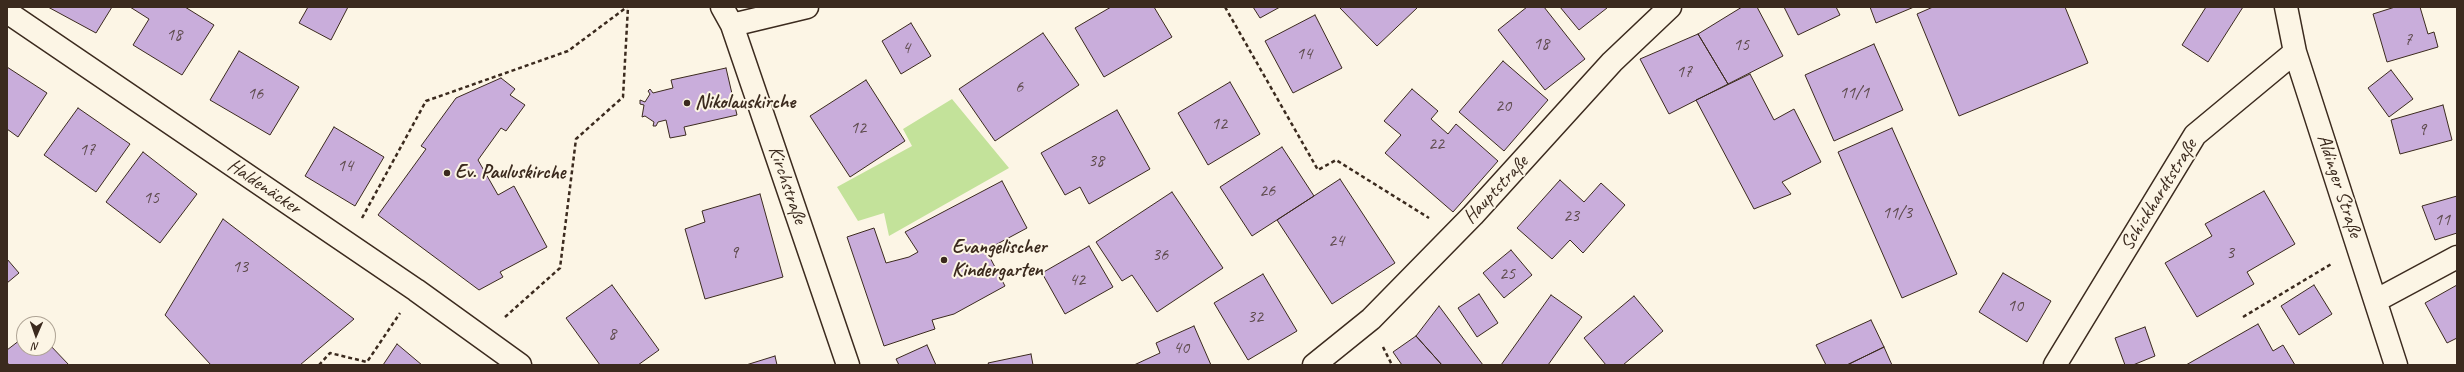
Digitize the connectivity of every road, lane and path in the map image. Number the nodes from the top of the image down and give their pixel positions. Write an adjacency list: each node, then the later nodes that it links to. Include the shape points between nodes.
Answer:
1 (627, 7): 10 (path, via 568,51 426,101); 16 (path, via 623,97 576,139 560,268)
2 (807, 7): 7 (street)
3 (1225, 7): 9 (path, via 1318,170 1336,160)
4 (1670, 7): 9 (street, Hauptstraße, via 1612,62)
5 (2286, 7): 8 (street, Aldinger Straße)
6 (7, 12): 10 (street, Haldenäcker)
7 (727, 16): 19 (street, Kirchstraße)
8 (2295, 52): 11 (street, Aldinger Straße); 21 (street, Schickhardtstraße, via 2195,135)
9 (1455, 234): 20 (street, Hauptstraße, via 1371,319)
10 (348, 244): 13 (street, Haldenäcker)
11 (2360, 248): 14 (street, Aldinger Straße); 15 (path)
12 (2457, 257): 14 (street)
13 (416, 290): 16 (street, Haldenäcker); 17 (path, via 367,362 330,353)
14 (2377, 300): 22 (street, Aldinger Straße)
15 (2243, 317)
16 (482, 338): 18 (street, Haldenäcker)
17 (319, 365)
18 (520, 365)
19 (848, 365)
20 (1314, 365)
21 (2055, 365)
22 (2396, 365)

